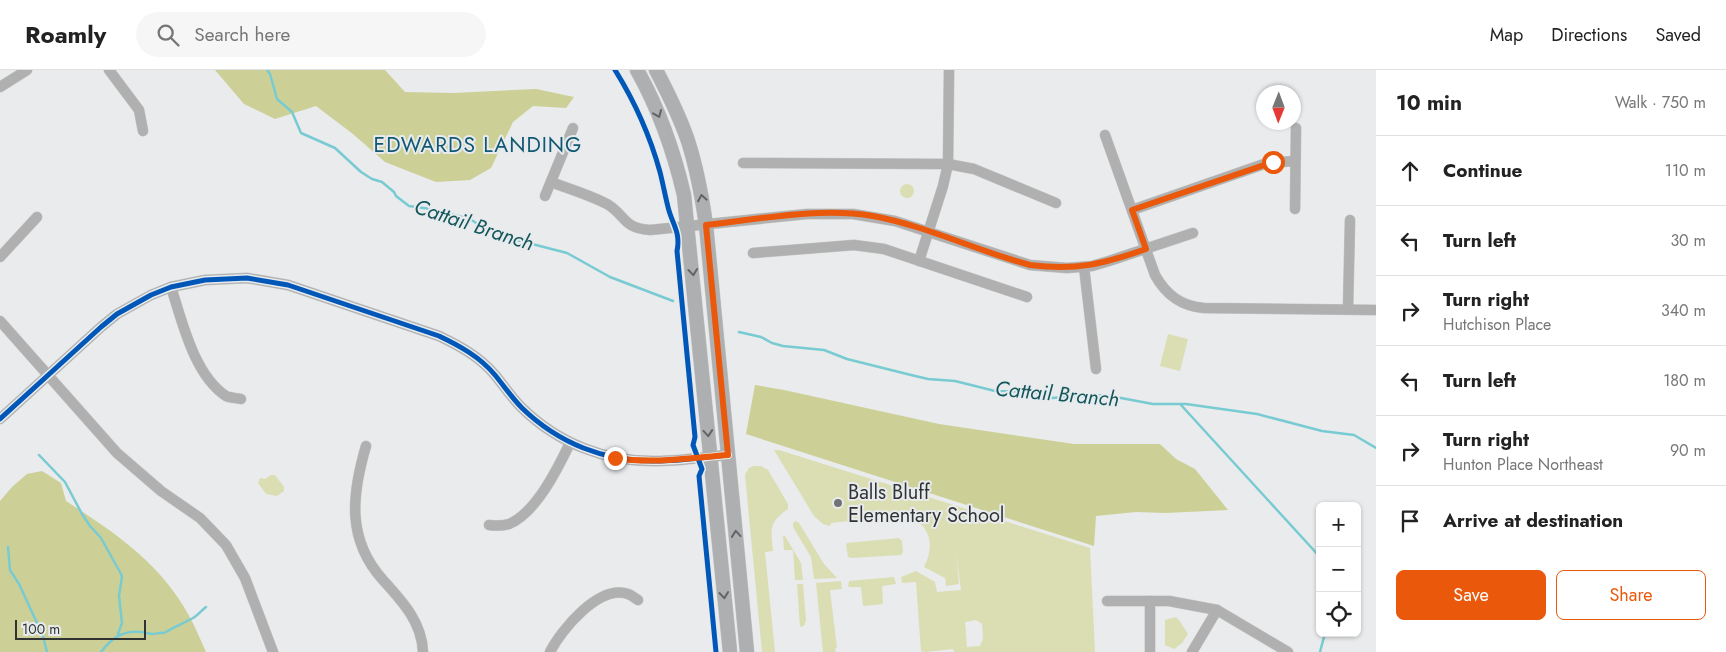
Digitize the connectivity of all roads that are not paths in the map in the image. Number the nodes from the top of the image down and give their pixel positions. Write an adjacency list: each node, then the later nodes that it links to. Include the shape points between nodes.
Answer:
1 (27, 70): 6 (street)
2 (109, 70): 9 (street, via 139,110)
3 (637, 70): 22 (main road, one-way to 22, via 673,155 684,195)
4 (656, 70): 21 (main road, one-way to 4, via 688,142)
5 (949, 70): 13 (street)
6 (0, 87)
7 (573, 128): 14 (street)
8 (1296, 130): 11 (street)
9 (143, 132)
10 (1105, 135): 18 (street)
11 (1295, 161): 17 (street); 18 (street, via 1267,163)
12 (744, 163): 13 (street)
13 (948, 164): 16 (street, via 974,169); 23 (street)
14 (551, 182): 15 (street); 22 (street, via 614,208 625,222 641,229)
15 (545, 196)
16 (1056, 203)
17 (1294, 209)
18 (1132, 210): 25 (street)
19 (37, 217): 27 (street)
20 (1350, 220): 32 (street)
21 (706, 225): 22 (street); 23 (street, via 830,213 873,216); 41 (main road)
22 (688, 227): 42 (main road, one-way to 42)
23 (928, 232): 28 (street); 29 (street, via 1030,265)
24 (1193, 233): 25 (street)
25 (1146, 249): 29 (street); 32 (street, via 1160,285 1186,305 1204,308)
26 (753, 253): 28 (street, via 854,245 884,249)
27 (0, 256)
28 (919, 261): 31 (street)
29 (1084, 267): 35 (street)
30 (171, 288): 36 (street, via 151,295 118,314); 37 (street, via 199,365 227,397); 39 (street, via 226,278 268,280 439,336 483,363 536,421)
31 (1027, 298)
32 (1348, 309): 33 (street)
33 (1376, 310)
34 (0, 321): 36 (street)
35 (1096, 369)
36 (50, 375): 38 (street); 48 (street, via 117,453 161,491 200,518 226,545 245,578)
37 (241, 399)
38 (0, 419)
39 (570, 443): 42 (street, via 596,453 634,461); 43 (street, via 551,481 530,507 508,524)
40 (366, 446): 49 (street, via 355,494 359,536 372,565 414,618)
41 (728, 455): 42 (street); 52 (main road, one-way to 41)
42 (710, 456): 51 (main road, one-way to 51)
43 (489, 525)
44 (638, 600): 50 (street, via 626,593 600,599 574,618)
45 (1107, 601): 46 (street)
46 (1150, 601): 47 (street); 53 (street)
47 (1217, 610): 54 (street); 55 (street)
48 (273, 652)
49 (423, 652)
50 (550, 652)
51 (730, 652)
52 (747, 652)
53 (1150, 652)
54 (1192, 652)
55 (1288, 652)

